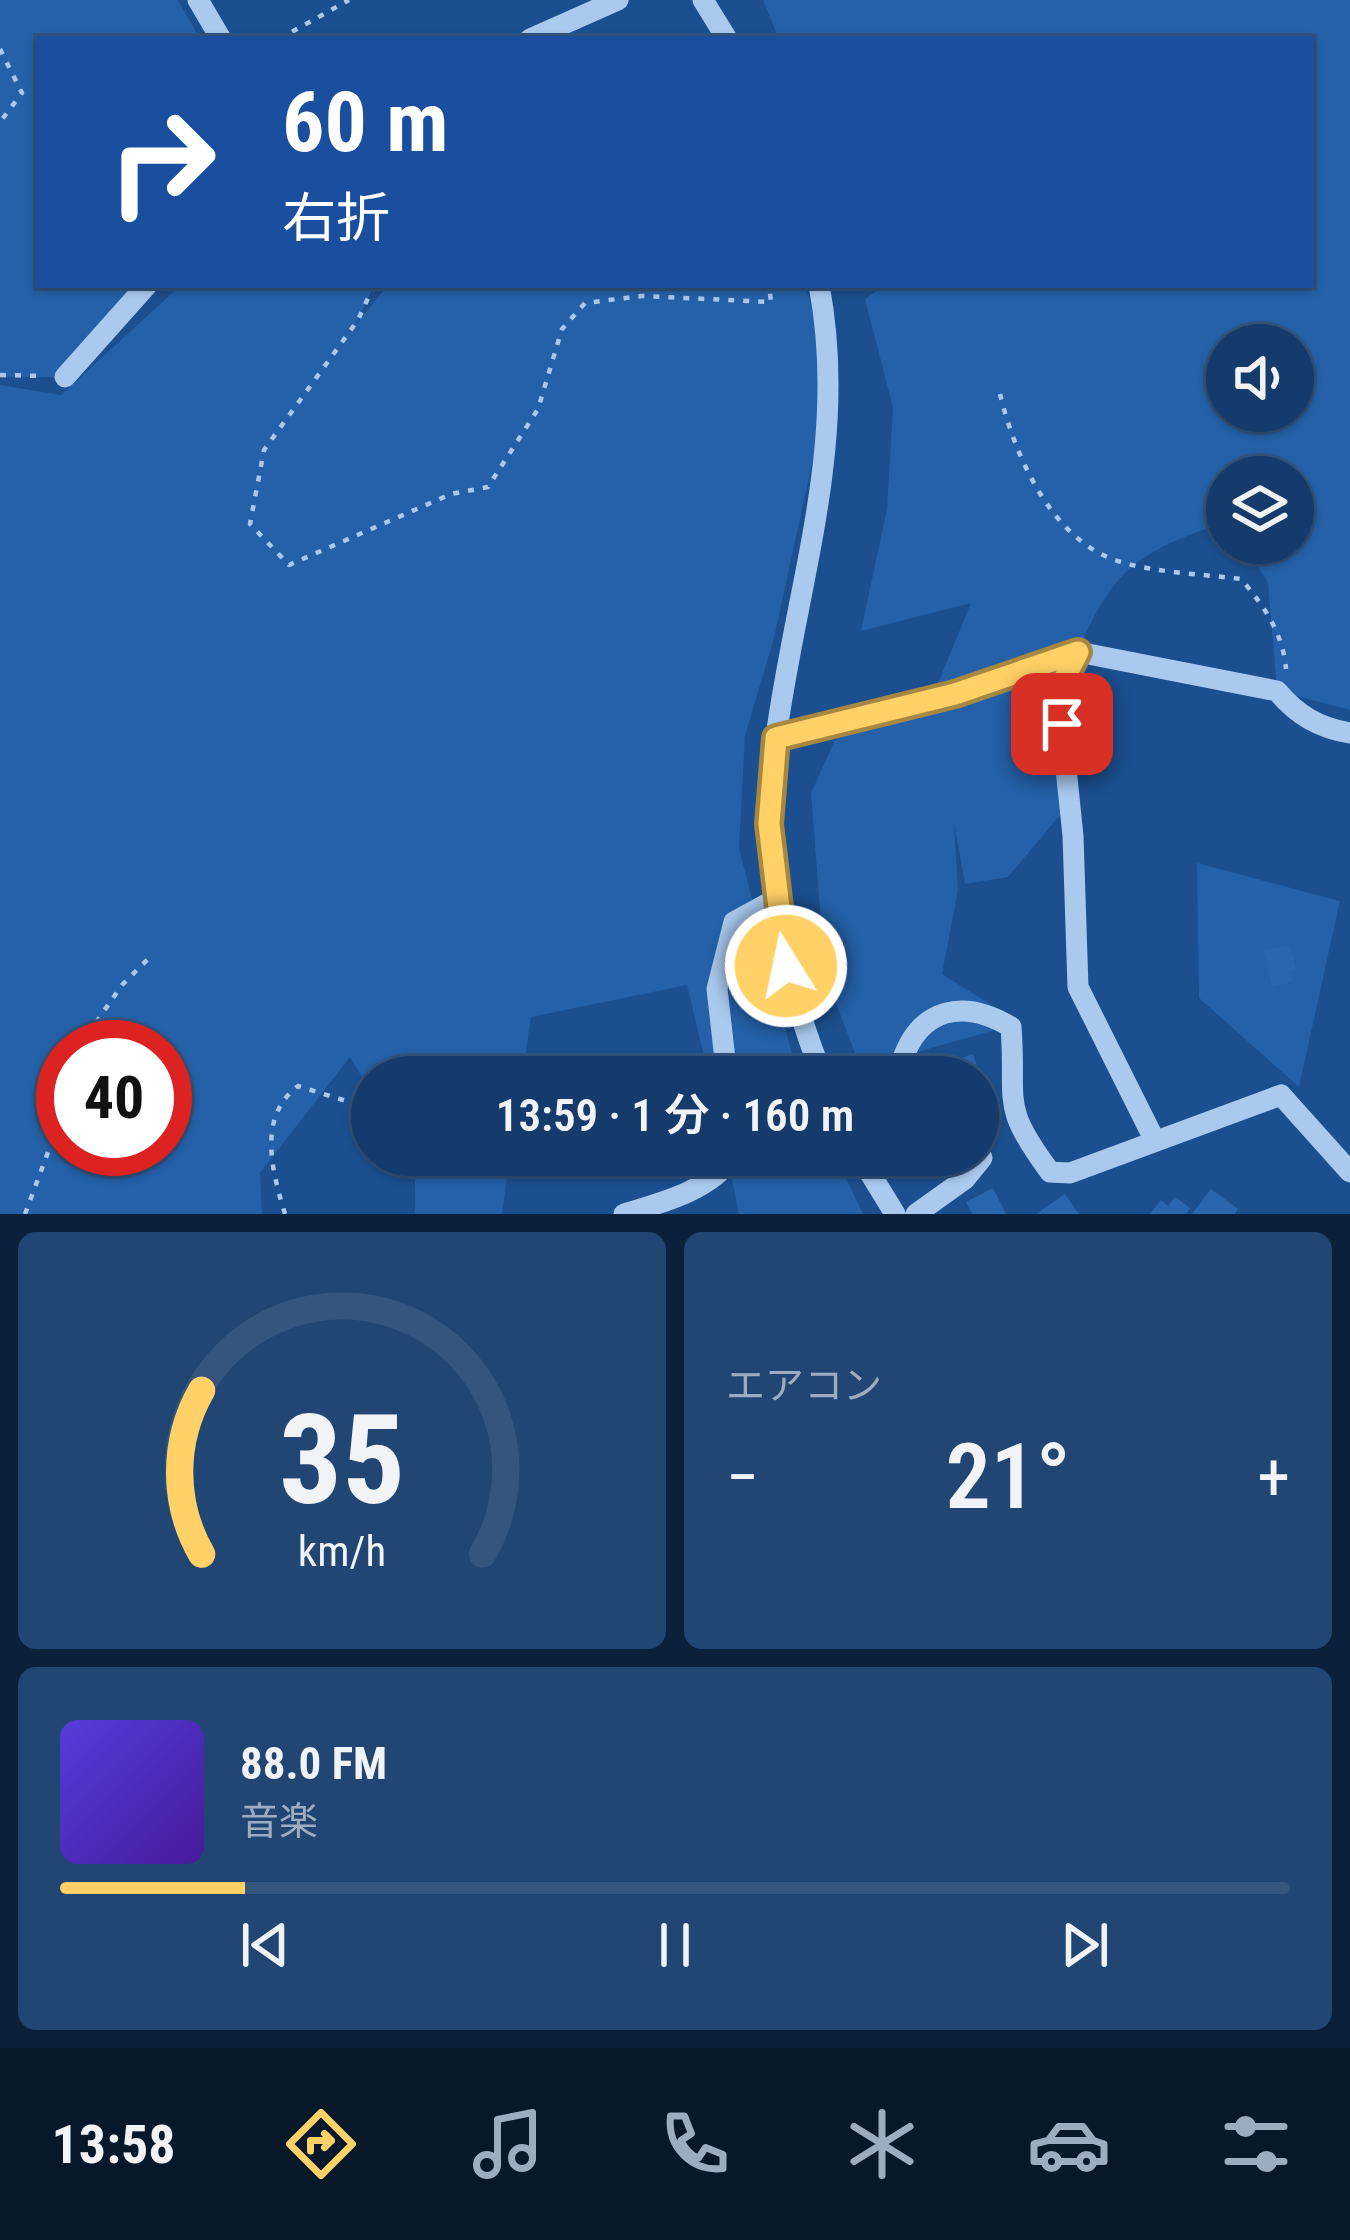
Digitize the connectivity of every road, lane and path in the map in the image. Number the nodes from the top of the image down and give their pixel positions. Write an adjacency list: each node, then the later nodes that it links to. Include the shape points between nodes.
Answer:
1 (199, 0): 5 (street)
2 (349, 0): 6 (path)
3 (618, 0): 7 (street)
4 (704, 0): 8 (street)
5 (219, 36)
6 (283, 36)
7 (537, 36)
8 (725, 36)
9 (0, 49): 10 (path, via 22,93)
10 (0, 122)
11 (144, 288): 16 (street)
12 (373, 288): 13 (path, via 264,450 250,524 289,565 451,494 488,487 538,409 562,329 585,303 642,296 771,302)
13 (769, 288)
14 (820, 288): 21 (street, via 830,344 830,447)
15 (0, 375): 16 (path)
16 (64, 377)
17 (1000, 394): 19 (path, via 1012,447 1049,506 1092,549 1120,562 1241,580 1283,645)
18 (1078, 652): 19 (street); 21 (street, via 932,701); 29 (street, via 1058,691 1078,987)
19 (1277, 691): 20 (street, via 1309,719)
20 (1350, 734)
21 (776, 738): 22 (street)
22 (774, 899): 25 (street, via 734,922 717,989); 26 (street, via 791,999)
23 (150, 957): 24 (path)
24 (98, 1020)
25 (725, 1056)
26 (814, 1056)
27 (904, 1056): 29 (street, via 912,1030 931,1018 993,1016 1010,1027 1017,1128 1050,1172 1070,1173)
28 (351, 1102): 36 (path, via 298,1086 284,1096 270,1147)
29 (1154, 1138): 30 (street, via 1281,1094)
30 (1350, 1172)
31 (39, 1176): 35 (path)
32 (715, 1176): 37 (street, via 679,1198)
33 (872, 1176): 38 (street)
34 (967, 1176): 39 (street)
35 (25, 1214)
36 (285, 1214)
37 (624, 1214)
38 (895, 1214)
39 (916, 1214)

